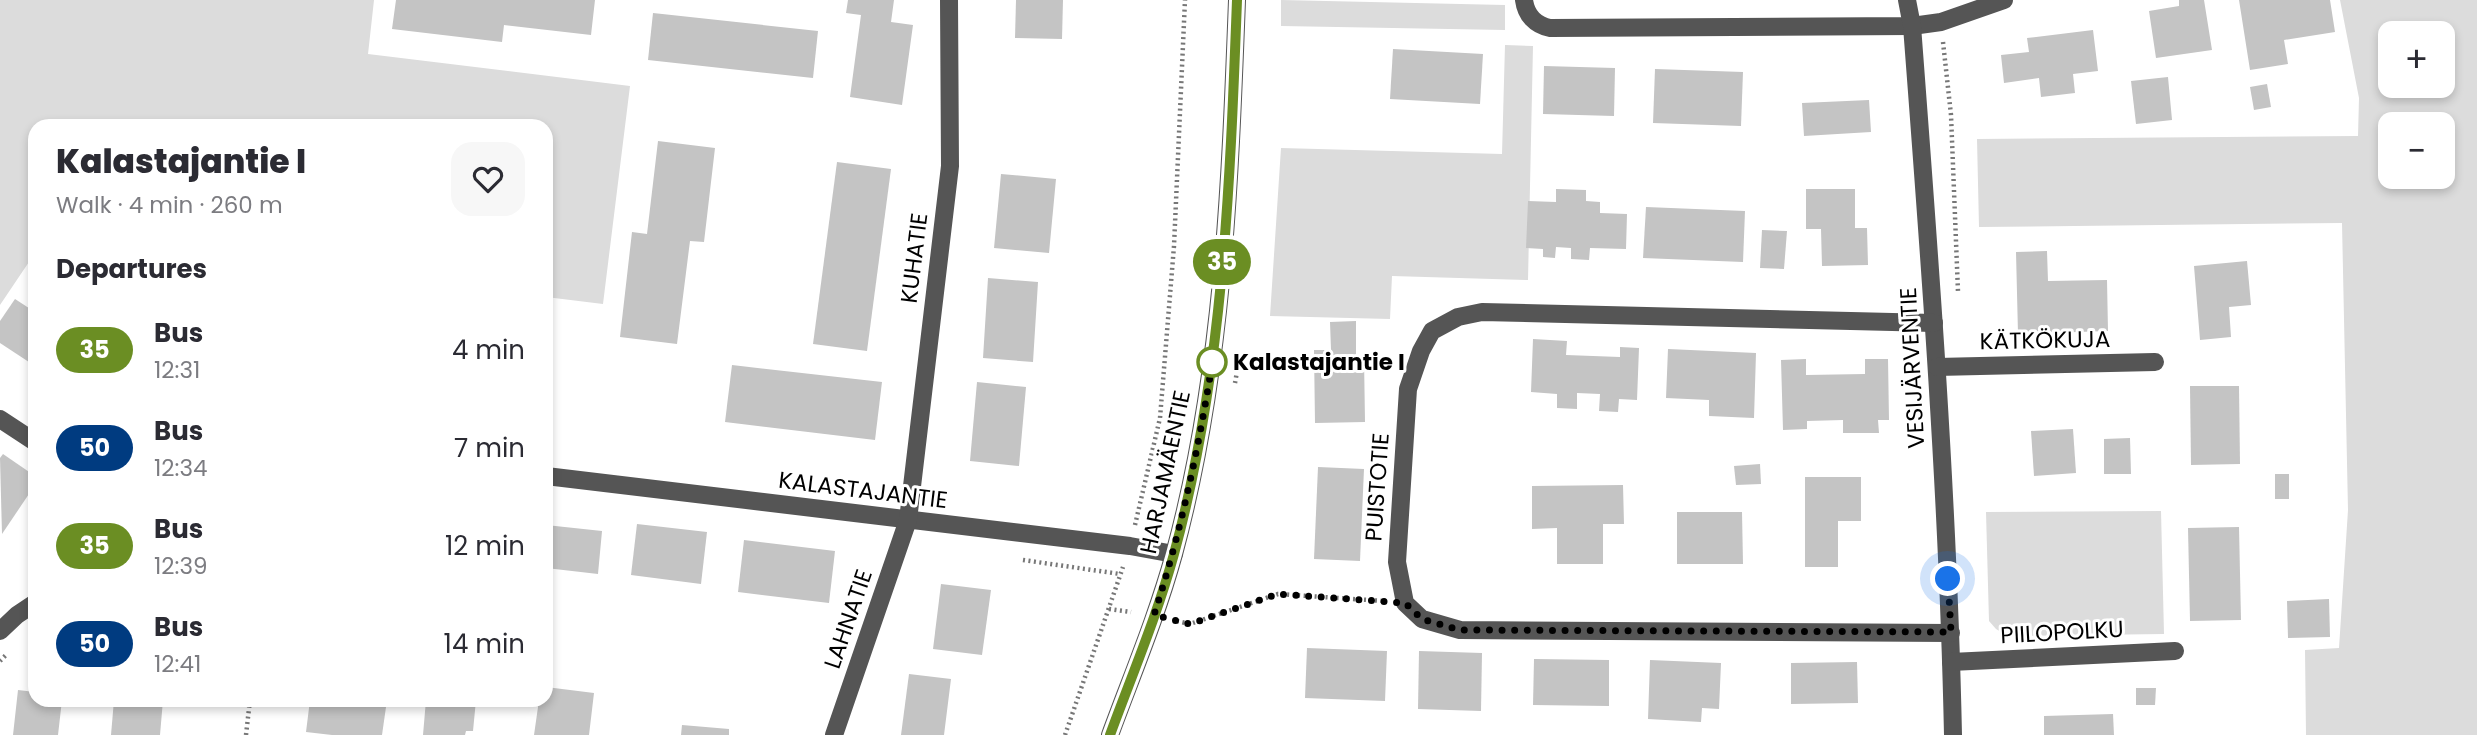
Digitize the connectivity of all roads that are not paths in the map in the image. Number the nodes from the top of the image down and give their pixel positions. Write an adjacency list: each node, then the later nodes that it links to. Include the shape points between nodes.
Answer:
1 (949, 0): 13 (street, KUHATIE, via 950,166)
2 (1237, 0): 14 (street, HARJAMÄENTIE, via 1217,329)
3 (1524, 0): 6 (street, via 1538,26 1550,28)
4 (1907, 0): 6 (street, VESIJÄRVENTIE)
5 (2004, 0): 6 (street, via 1941,22)
6 (1912, 26): 7 (street, VESIJÄRVENTIE)
7 (1934, 323): 9 (street, VESIJÄRVENTIE); 17 (street, PUISTOTIE, via 1482,312 1458,317 1432,331 1408,390 1397,562 1405,603 1422,619 1460,630)
8 (2155, 362): 9 (street, KÄTKÖKUJA)
9 (1937, 367): 17 (street, VESIJÄRVENTIE)
10 (0, 419): 11 (street)
11 (28, 437)
12 (553, 477): 13 (street, KALASTAJANTIE)
13 (908, 520): 14 (street, KALASTAJANTIE); 20 (street, LAHNATIE)
14 (1174, 554): 21 (street, HARJAMÄENTIE)
15 (28, 607): 16 (street)
16 (0, 631)
17 (1951, 632): 19 (street, VESIJÄRVENTIE)
18 (2175, 651): 19 (street, PIILOPOLKU)
19 (1951, 662): 22 (street, VESIJÄRVENTIE)
20 (834, 735)
21 (1110, 735)
22 (1953, 735)

